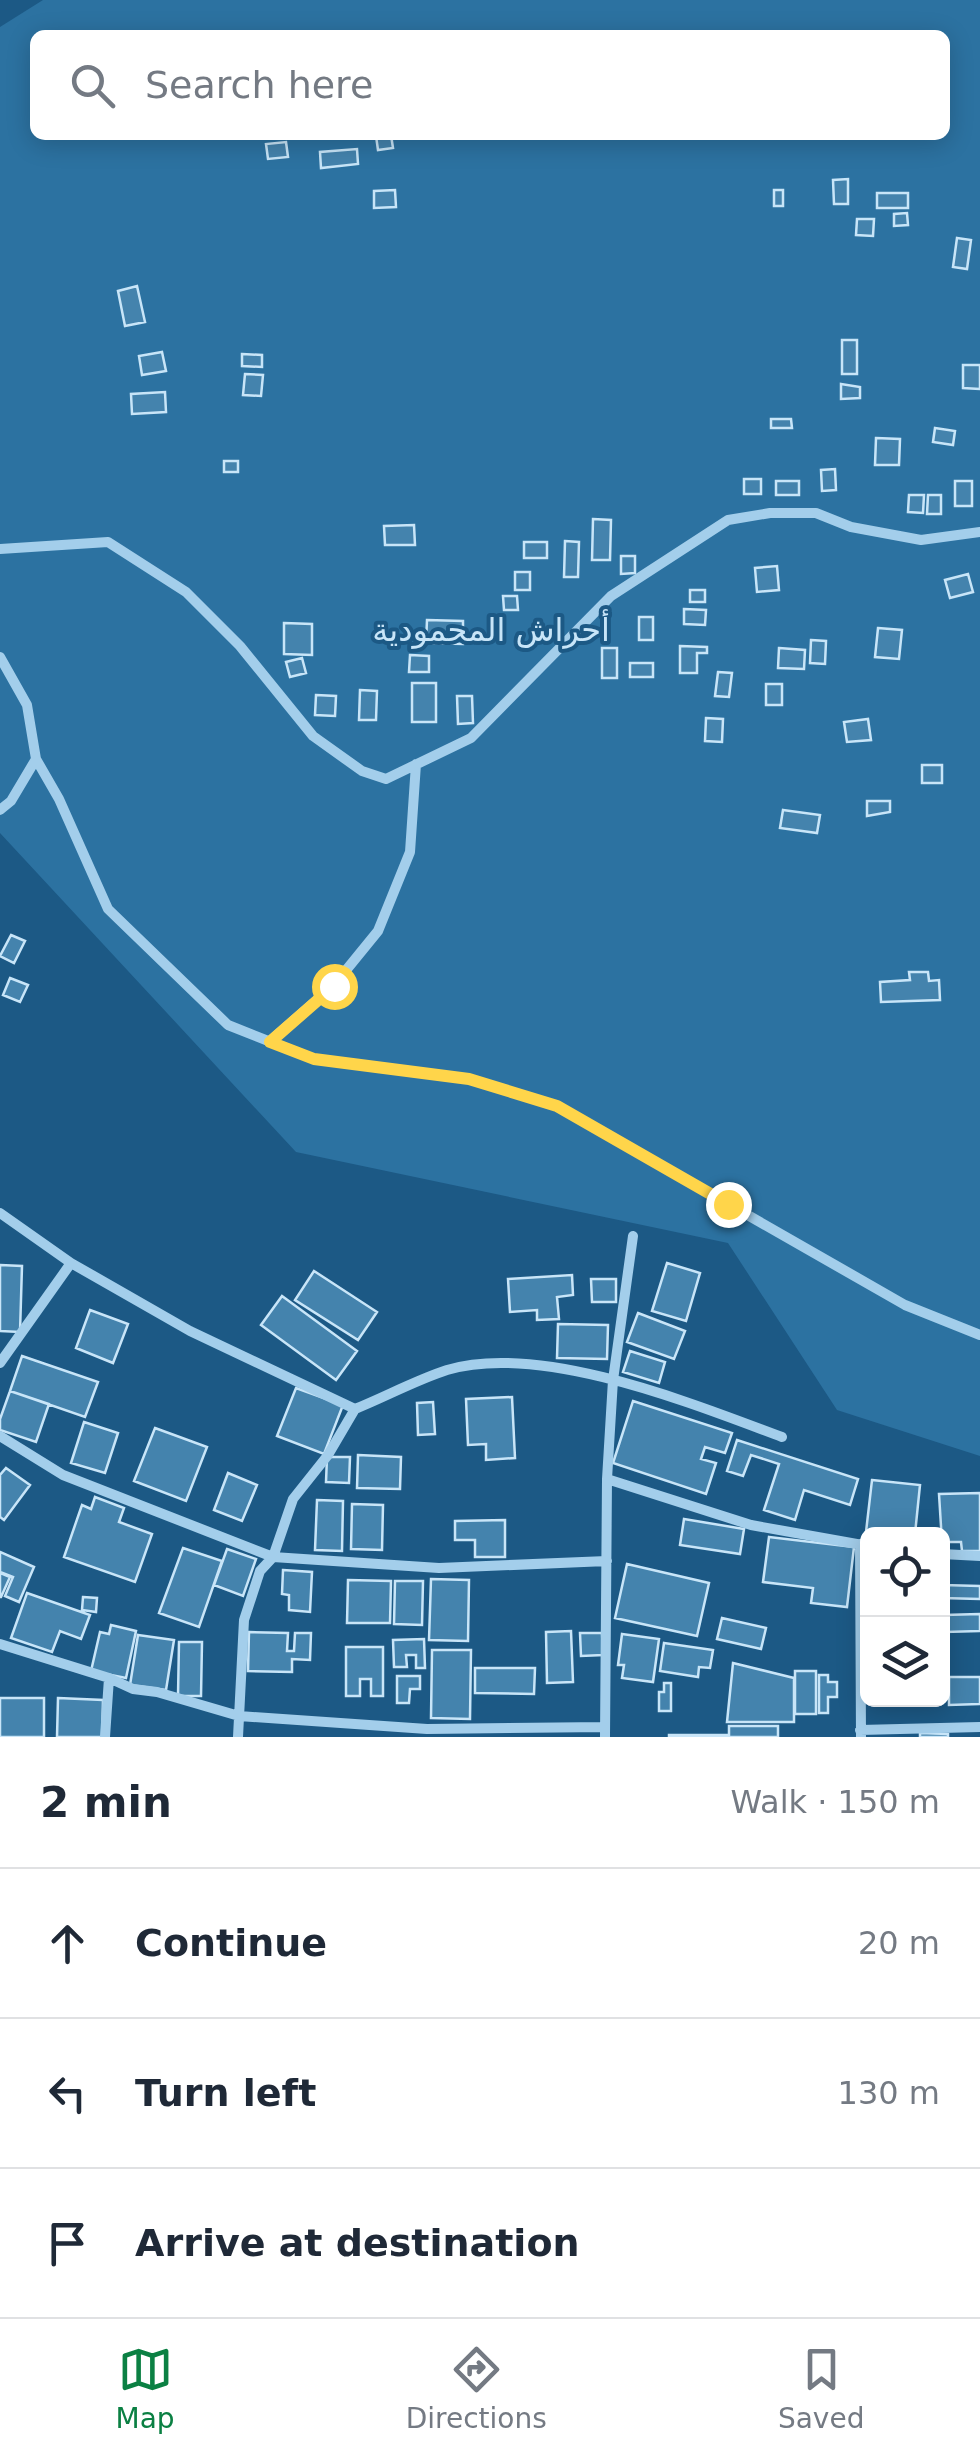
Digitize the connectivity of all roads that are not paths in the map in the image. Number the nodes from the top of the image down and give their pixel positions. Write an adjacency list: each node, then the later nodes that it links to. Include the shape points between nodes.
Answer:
1 (980, 532): 5 (street, via 921,540 816,513 728,520 611,596 471,738)
2 (0, 549): 5 (street, via 108,542 186,592 313,736 337,754 386,779)
3 (0, 657): 4 (street, via 27,704)
4 (36, 759): 6 (street); 7 (street, via 108,909 228,1025)
5 (416, 764): 7 (street, via 410,852 378,931 334,986)
6 (0, 810)
7 (270, 1042): 11 (street, via 314,1059 469,1079 557,1106 904,1305)
8 (0, 1213): 10 (street)
9 (633, 1236): 13 (street)
10 (71, 1263): 12 (street); 14 (street, via 190,1331)
11 (980, 1334)
12 (0, 1363)
13 (612, 1380): 14 (street, via 497,1362 448,1370); 16 (street); 17 (street)
14 (355, 1410): 21 (street, via 293,1499)
15 (0, 1436): 21 (street, via 63,1475)
16 (782, 1437)
17 (607, 1478): 18 (street, via 750,1525); 22 (street)
18 (860, 1544)
19 (950, 1554): 20 (street)
20 (980, 1556)
21 (273, 1557): 22 (street, via 439,1568); 26 (street, via 260,1571 244,1620)
22 (607, 1562): 28 (street)
23 (863, 1617): 30 (street)
24 (0, 1644): 25 (street)
25 (109, 1678): 26 (street); 31 (street)
26 (239, 1716): 29 (street); 32 (street)
27 (980, 1727): 30 (street)
28 (605, 1732): 29 (street)
29 (427, 1733)
30 (861, 1733)
31 (106, 1737)
32 (238, 1737)

